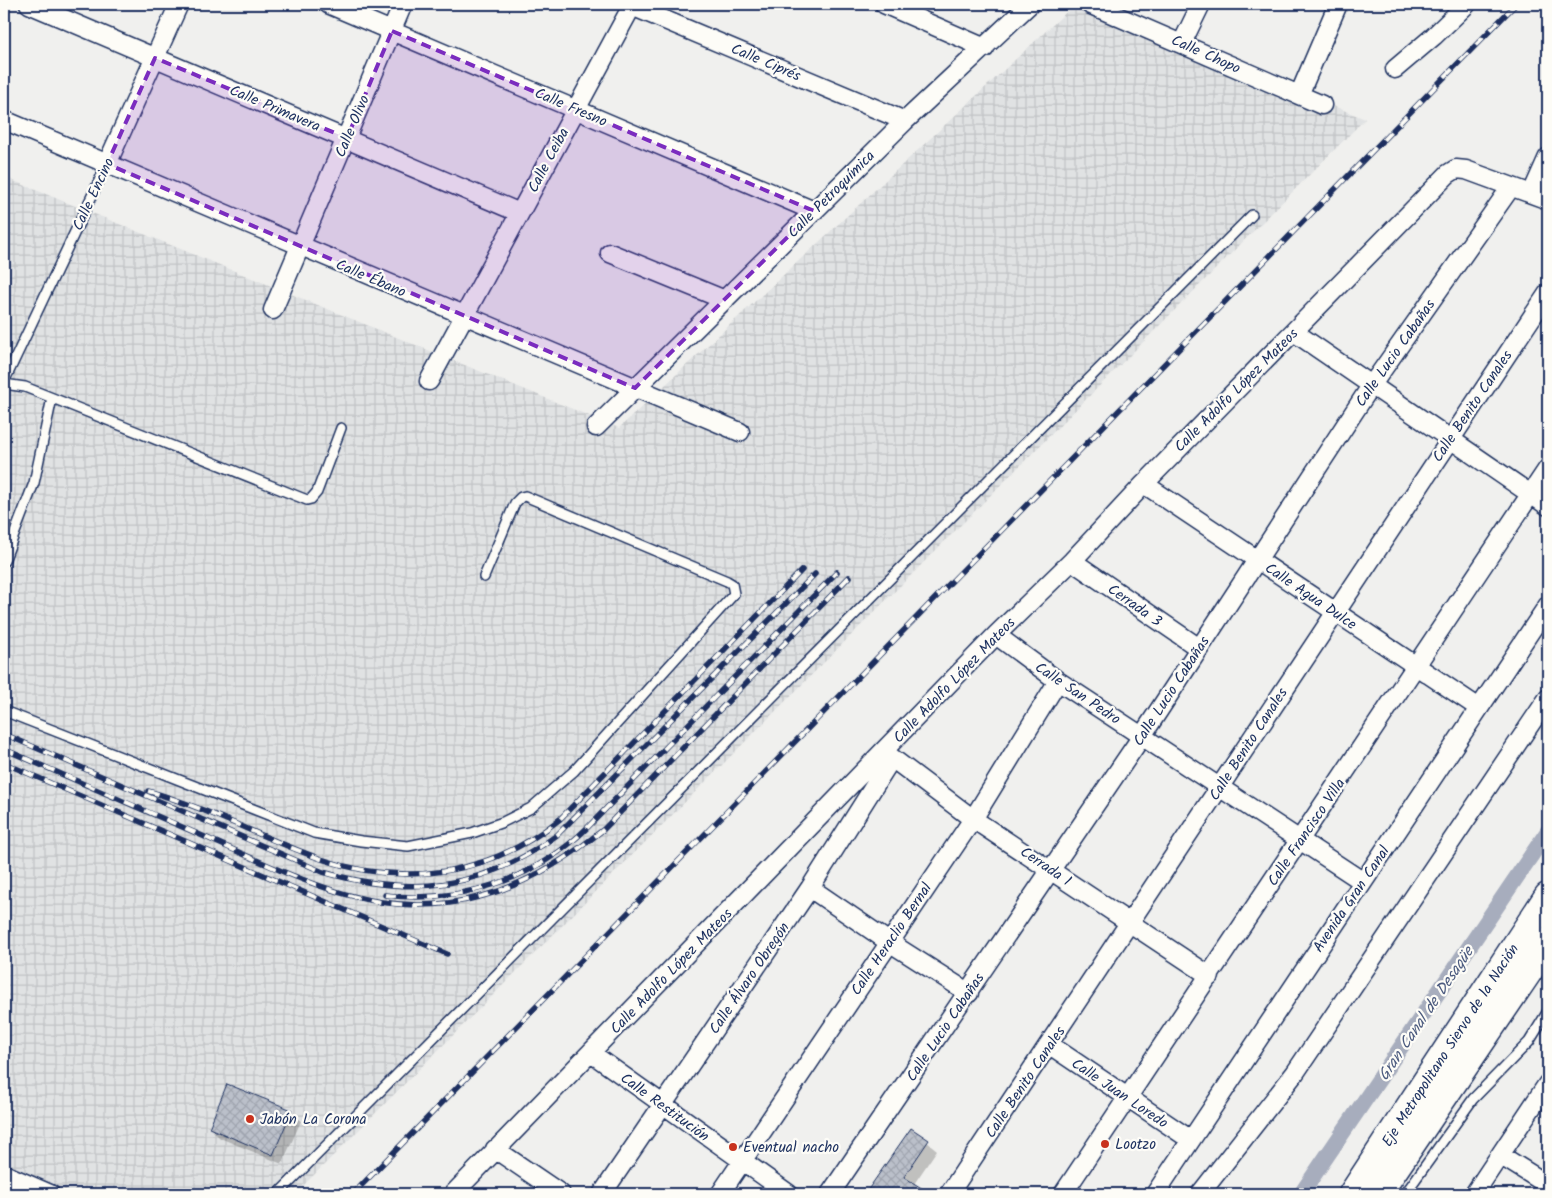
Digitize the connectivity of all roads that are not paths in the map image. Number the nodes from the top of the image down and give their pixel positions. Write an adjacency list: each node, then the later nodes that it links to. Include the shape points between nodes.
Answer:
1 (29, 4): 15 (street, Calle Primavera)
2 (178, 4): 15 (street, Calle Encino)
3 (328, 4): 12 (street, Calle Fresno)
4 (404, 4): 12 (street, Calle Olivo)
5 (631, 4): 19 (street, Calle Ceiba); 21 (street, Calle Ciprés)
6 (884, 4): 14 (street)
7 (1030, 4): 14 (street, Calle Petroquímica)
8 (1089, 4): 13 (street, Calle Chopo)
9 (1201, 4): 13 (street)
10 (1338, 4): 17 (street)
11 (1468, 4): 16 (street)
12 (392, 31): 19 (street, Calle Fresno); 22 (street, Calle Olivo)
13 (1182, 43): 17 (street, Calle Chopo)
14 (985, 48): 21 (street, Calle Petroquímica)
15 (155, 58): 22 (street, Calle Primavera); 24 (street, Calle Encino)
16 (1396, 69)
17 (1299, 95): 18 (street, Calle Chopo)
18 (1322, 105)
19 (576, 109): 27 (street, Calle Fresno); 28 (street, Calle Ceiba)
20 (4, 120): 24 (street, Calle Ébano)
21 (905, 121): 27 (street, Calle Petroquímica)
22 (347, 138): 28 (street, Calle Primavera); 30 (street, Calle Olivo)
23 (1548, 157): 26 (street)
24 (107, 164): 30 (street, Calle Ébano); 38 (lane, Calle Encino)
25 (1511, 187): 26 (street); 36 (street, Calle Adolfo López Mateos, via 1456,169); 39 (street, Calle Lucio Cabañas)
26 (1540, 196)
27 (814, 211): 33 (street, Calle Petroquímica)
28 (520, 213): 35 (street, Calle Ceiba)
29 (1252, 215): 90 (lane)
30 (299, 247): 34 (street, Calle Olivo); 35 (street, Calle Ébano)
31 (610, 253): 33 (street)
32 (1548, 294): 45 (street, Calle Benito Canales)
33 (725, 300): 40 (street, Calle Petroquímica)
34 (273, 310)
35 (464, 317): 37 (street, Calle Ceiba); 40 (street, Calle Ébano)
36 (1294, 332): 39 (street); 47 (street, Calle Adolfo López Mateos)
37 (429, 381)
38 (4, 383): 41 (lane)
39 (1371, 386): 45 (street); 50 (street, Calle Lucio Cabañas)
40 (635, 388): 42 (street, Calle Petroquímica); 44 (street, Calle Ébano)
41 (52, 398): 43 (lane, via 307,500 318,492); 51 (lane, via 34,483)
42 (596, 427)
43 (341, 428)
44 (740, 432)
45 (1450, 439): 48 (street); 55 (street, Calle Benito Canales)
46 (1548, 468): 48 (street, Calle Francisco Villa)
47 (1144, 484): 50 (street, Calle Agua Dulce); 52 (street, Calle Adolfo López Mateos)
48 (1530, 495): 49 (street); 58 (street, Calle Francisco Villa)
49 (1548, 506)
50 (1257, 560): 55 (street, Calle Agua Dulce); 57 (street, Calle Lucio Cabañas)
51 (4, 561)
52 (1072, 561): 56 (street, Calle Adolfo López Mateos); 57 (street, Cerrada 3)
53 (484, 577): 62 (lane, via 514,503 525,496 727,581 732,584 734,594 574,771 531,808 503,822 441,841 408,846 314,833)
54 (1548, 605): 61 (street, Avenida Gran Canal)
55 (1335, 612): 58 (street, Calle Agua Dulce); 65 (street, Calle Benito Canales)
56 (996, 635): 59 (street, Calle San Pedro); 64 (street, Calle Adolfo López Mateos)
57 (1199, 648): 63 (street, Calle Lucio Cabañas)
58 (1416, 666): 61 (street, Calle Agua Dulce); 67 (street, Calle Francisco Villa)
59 (1058, 681): 63 (street, Calle San Pedro); 66 (street, Calle Heraclio Bernal)
60 (1548, 698): 100 (street, via 1295,1073)
61 (1479, 708): 69 (street, Avenida Gran Canal)
62 (4, 712)
63 (1142, 736): 65 (street, Calle San Pedro); 68 (street, Calle Lucio Cabañas)
64 (888, 755): 66 (street, Cerrada 1); 70 (street, Calle Álvaro Obregón); 79 (street, Calle Adolfo López Mateos)
65 (1220, 787): 67 (street, Calle San Pedro); 72 (street, Calle Benito Canales)
66 (973, 819): 68 (street, Cerrada 1); 73 (street, Calle Heraclio Bernal)
67 (1300, 841): 69 (street, Calle San Pedro); 75 (street, Calle Francisco Villa)
68 (1051, 869): 72 (street, Cerrada 1); 76 (street, Calle Lucio Cabañas)
69 (1362, 881): 83 (street, Avenida Gran Canal)
70 (810, 888): 73 (street); 82 (street, Calle Álvaro Obregón)
71 (1548, 897): 101 (highway, Eje Metropolitano Siervo de la Nación)
72 (1129, 924): 75 (street, Cerrada 1); 78 (street, Calle Benito Canales)
73 (889, 942): 76 (street); 86 (street, Calle Heraclio Bernal)
74 (1548, 942): 102 (highway, Eje Metropolitano Siervo de la Nación)
75 (1210, 976): 81 (street, Calle Francisco Villa)
76 (969, 993): 96 (street, Calle Lucio Cabañas)
77 (1548, 1011): 103 (lane, via 1529,1042 1473,1099)
78 (1050, 1045): 81 (street, Calle Juan Loredo); 97 (street, Calle Benito Canales)
79 (591, 1053): 82 (street, Calle Restitución); 84 (street, Calle Adolfo López Mateos)
80 (1548, 1083): 85 (street)
81 (1128, 1099): 83 (street, Calle Juan Loredo); 98 (street, Calle Francisco Villa)
82 (663, 1106): 86 (street, Calle Restitución); 93 (street, Calle Álvaro Obregón)
83 (1192, 1140): 99 (street, Avenida Gran Canal)
84 (495, 1149): 91 (street, Calle Adolfo López Mateos); 92 (street)
85 (1500, 1154): 88 (street); 104 (street)
86 (742, 1161): 94 (street, Calle Heraclio Bernal); 95 (street, Calle Restitución)
87 (4, 1174): 89 (street)
88 (1548, 1185)
89 (50, 1194)
90 (278, 1194)
91 (453, 1194)
92 (561, 1194)
93 (602, 1194)
94 (720, 1194)
95 (790, 1194)
96 (830, 1194)
97 (949, 1194)
98 (1063, 1194)
99 (1155, 1194)
100 (1200, 1194)
101 (1353, 1194)
102 (1376, 1194)
103 (1405, 1194)
104 (1474, 1194)

